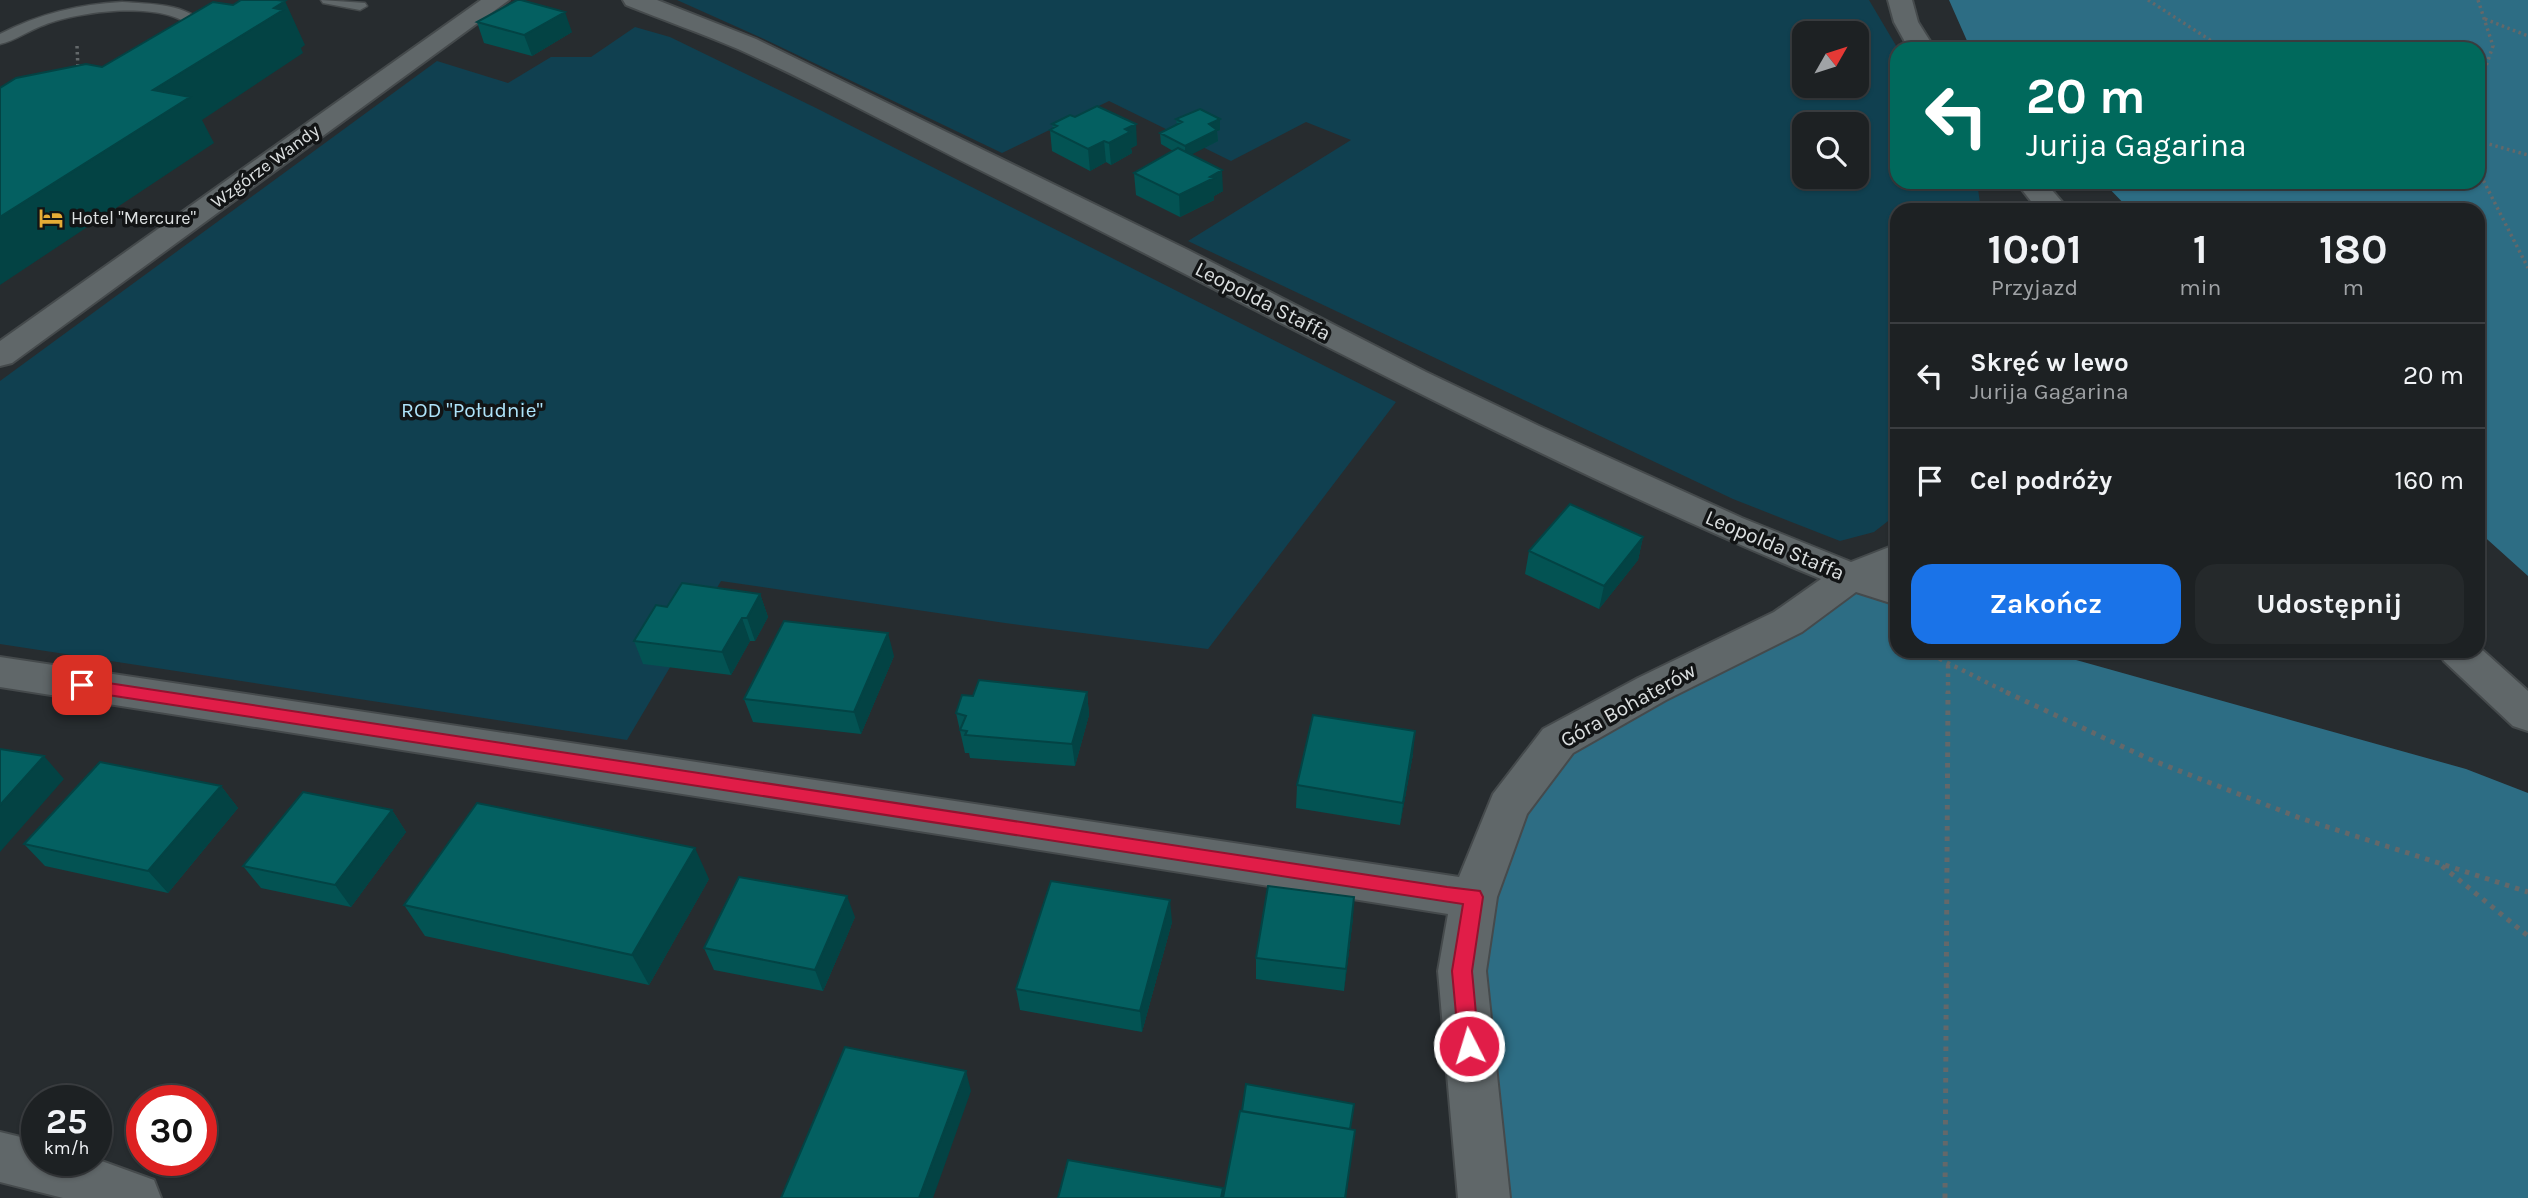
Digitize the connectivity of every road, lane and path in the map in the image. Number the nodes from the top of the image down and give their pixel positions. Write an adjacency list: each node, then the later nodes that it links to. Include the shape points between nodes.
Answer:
1 (328, 0): 9 (lane)
2 (497, 0): 24 (street, Wzgórze Wandy)
3 (635, 0): 26 (street, Leopolda Staffa, via 747,44 1527,434 1729,527)
4 (1900, 0): 15 (street)
5 (2148, 0): 16 (path)
6 (2479, 0): 11 (path)
7 (108, 2): 8 (lane); 10 (lane)
8 (154, 4): 17 (lane, via 195,22 199,27)
9 (360, 6)
10 (75, 9): 14 (lane); 19 (path)
11 (2484, 19): 13 (path); 18 (path, via 2493,46)
12 (220, 29): 17 (lane)
13 (2528, 36)
14 (0, 40)
15 (1918, 42)
16 (2213, 42)
17 (191, 47)
18 (2485, 69)
19 (78, 78)
20 (2485, 143): 21 (path)
21 (2528, 155)
22 (2485, 184): 23 (path)
23 (2528, 268)
24 (0, 356)
25 (1890, 560): 26 (street, Góra Bohaterów)
26 (1851, 577): 27 (street, Leopolda Staffa); 35 (street, Góra Bohaterów, via 1788,622 1558,741 1508,806)
27 (1890, 590)
28 (1936, 658): 30 (path)
29 (2466, 658): 32 (street)
30 (1948, 665): 33 (path, via 2149,759 2300,818); 40 (path)
31 (0, 672): 35 (street)
32 (2528, 715)
33 (2438, 863): 34 (path); 36 (path)
34 (2528, 892)
35 (1474, 897): 39 (street, Góra Bohaterów, via 1462,971)
36 (2528, 936)
37 (0, 1157): 38 (street)
38 (135, 1198)
39 (1484, 1198)
40 (1945, 1198)

